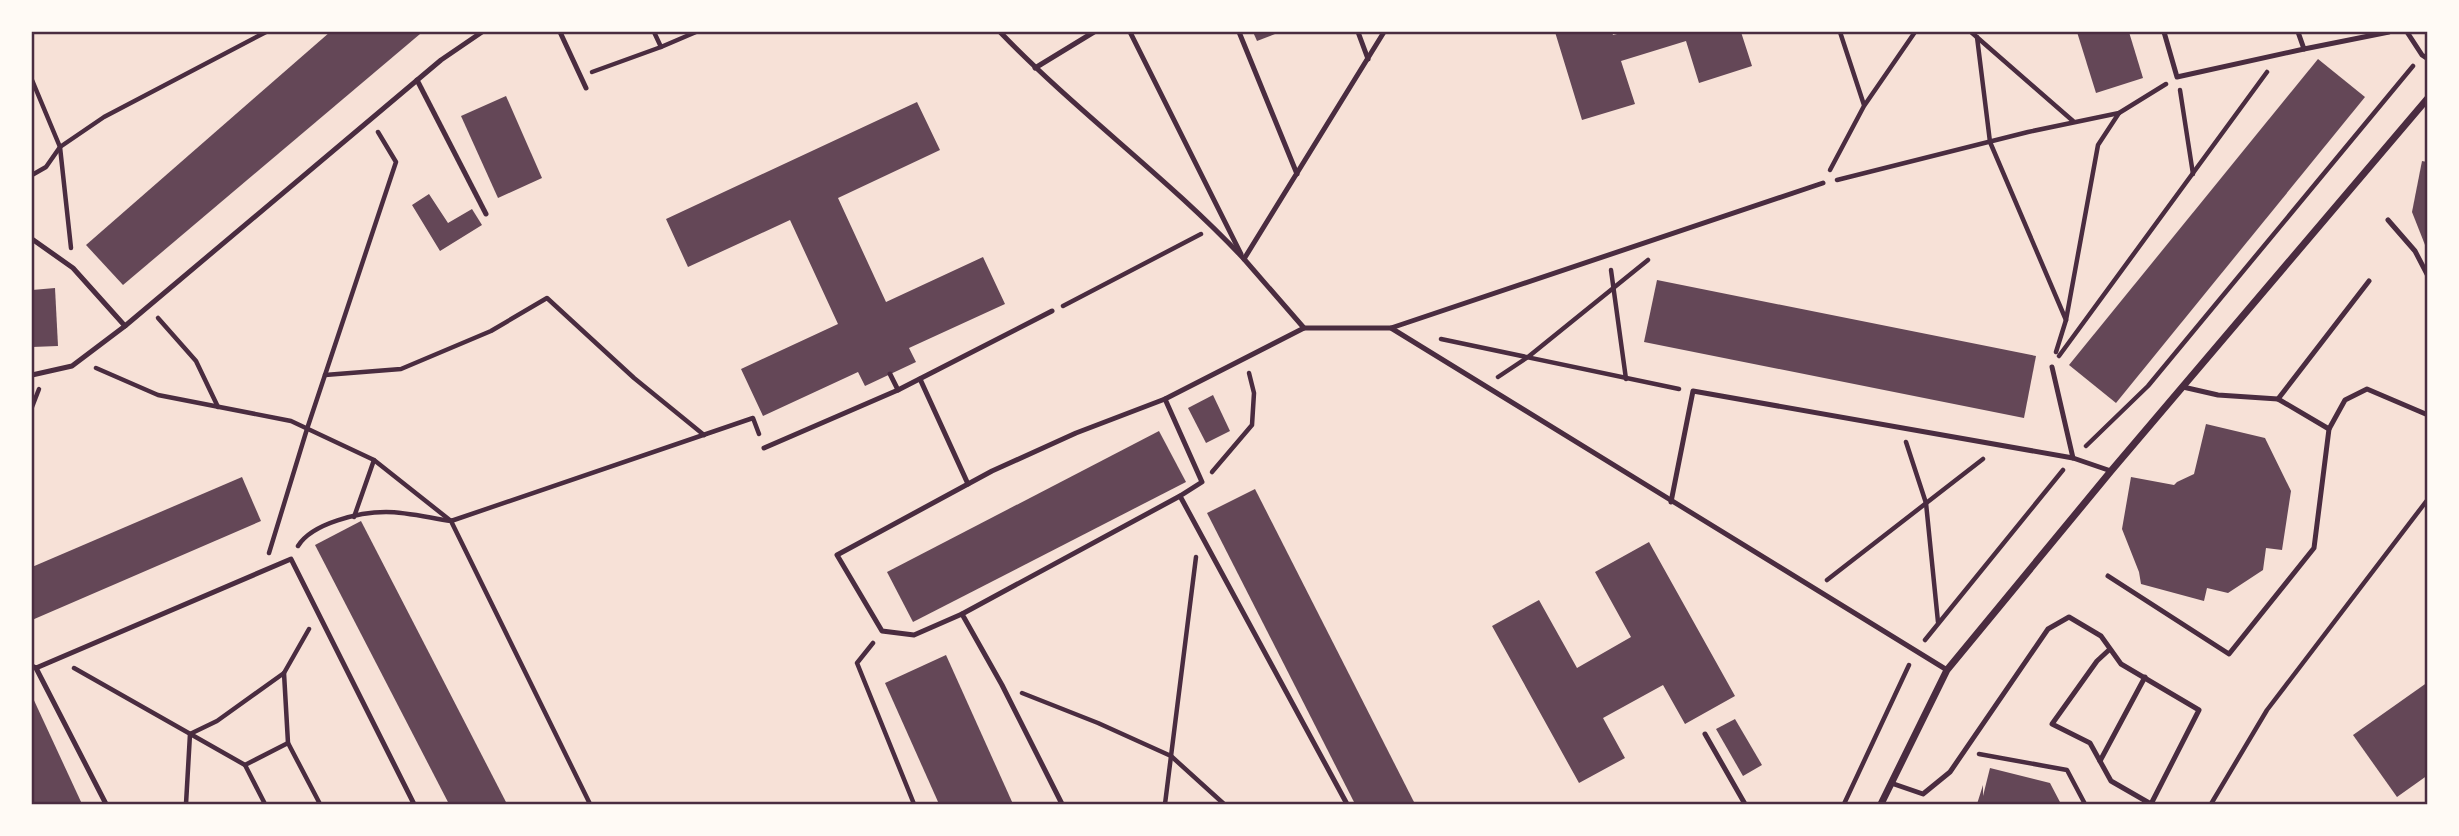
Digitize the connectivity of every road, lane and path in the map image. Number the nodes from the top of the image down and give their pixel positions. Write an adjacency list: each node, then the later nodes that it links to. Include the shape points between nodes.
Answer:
1 (266, 32): 37 (path, via 104,117)
2 (482, 32): 29 (lane)
3 (560, 32): 26 (lane)
4 (654, 32): 20 (path)
5 (696, 32): 20 (path)
6 (1000, 32): 25 (lane)
7 (1094, 32): 25 (lane)
8 (1130, 32): 48 (lane)
9 (1239, 32): 38 (lane)
10 (1358, 32): 24 (lane)
11 (1384, 32): 24 (lane)
12 (1840, 32): 32 (path)
13 (1915, 32): 32 (path)
14 (1971, 32): 19 (path)
15 (2164, 32): 27 (lane)
16 (2298, 32): 21 (lane)
17 (2389, 32): 21 (lane)
18 (2407, 32): 23 (lane)
19 (1977, 37): 35 (path); 36 (path)
20 (661, 47): 26 (path)
21 (2304, 49): 22 (lane)
22 (2280, 55): 27 (lane); 39 (path)
23 (2425, 57): 83 (path, via 2148,386)
24 (1368, 59): 38 (lane)
25 (1035, 68): 44 (lane)
26 (581, 76): 30 (lane)
27 (2177, 77): 33 (path); 39 (path)
28 (32, 80): 37 (path)
29 (417, 80): 34 (lane); 42 (lane)
30 (586, 88)
31 (2427, 97): 70 (street)
32 (1864, 106): 41 (path)
33 (2119, 113): 35 (path); 55 (path, via 2098,145)
34 (370, 120): 53 (lane); 66 (path, via 396,162)
35 (2074, 122): 36 (path)
36 (1990, 142): 41 (path); 55 (path)
37 (60, 147): 40 (path, via 46,167); 49 (path)
38 (1297, 174): 48 (lane)
39 (2193, 174): 63 (path)
40 (32, 175)
41 (1823, 183): 47 (lane)
42 (486, 214)
43 (2388, 220): 50 (lane, via 2415,251)
44 (1214, 228): 48 (lane); 54 (path)
45 (32, 239): 49 (lane)
46 (1656, 254): 52 (path)
47 (1608, 256): 52 (path); 58 (lane)
48 (1244, 260): 57 (lane)
49 (74, 268): 56 (lane)
50 (2427, 276)
51 (2369, 281): 74 (lane)
52 (1614, 288): 60 (path); 68 (path)
53 (148, 307): 56 (lane); 75 (path, via 196,361)
54 (1052, 311): 67 (lane)
55 (2066, 320): 63 (path)
56 (125, 326): 62 (lane)
57 (1304, 328): 58 (lane); 61 (lane)
58 (1391, 328): 69 (lane)
59 (1432, 337): 60 (path)
60 (1528, 357): 68 (path); 69 (path)
61 (1246, 359): 73 (lane); 86 (path, via 1254,393 1252,425)
62 (79, 361): 65 (lane); 75 (path, via 158,395)
63 (2052, 367): 83 (lane)
64 (890, 374): 71 (lane)
65 (32, 375)
66 (325, 375): 78 (path); 80 (path, via 401,369 491,331 547,298)
67 (920, 379): 71 (lane); 87 (lane)
68 (1626, 379): 72 (path)
69 (1485, 386): 90 (lane)
70 (2183, 387): 74 (lane); 85 (street)
71 (898, 390): 82 (lane)
72 (1693, 391): 77 (lane); 90 (lane)
73 (1165, 399): 86 (lane); 87 (lane, via 1076,433)
74 (2278, 400): 79 (lane)
75 (219, 407): 78 (path, via 291,421)
76 (2427, 415): 79 (lane, via 2367,389 2345,401)
77 (1900, 427): 81 (lane); 91 (path)
78 (307, 429): 84 (path); 96 (path)
79 (2329, 429): 97 (lane, via 2314,548 2229,654)
80 (704, 435): 82 (path, via 753,418); 93 (path)
81 (2000, 445): 83 (lane); 91 (path)
82 (764, 449)
83 (2073, 458): 85 (lane); 101 (path)
84 (374, 460): 92 (path); 93 (path)
85 (2111, 471): 107 (street)
86 (1202, 482): 88 (lane)
87 (968, 484): 102 (lane, via 837,555)
88 (1180, 496): 94 (lane); 100 (lane)
89 (2427, 499): 134 (path, via 2267,710)
90 (1671, 502): 98 (lane)
91 (1926, 503): 98 (path); 101 (path)
92 (355, 517): 93 (path, via 385,512); 95 (path, via 333,521 304,536)
93 (451, 521): 124 (path)
94 (1200, 529): 115 (path); 129 (lane)
95 (290, 559): 96 (lane); 99 (lane)
96 (263, 571): 105 (lane)
97 (2108, 576)
98 (1814, 590): 104 (lane)
99 (318, 613): 108 (path); 123 (lane)
100 (962, 614): 102 (lane, via 914,635); 110 (lane)
101 (1938, 623): 104 (path)
102 (882, 631): 125 (path, via 857,663)
103 (2110, 649): 109 (lane, via 2121,664); 114 (lane, via 2101,636 2069,617 2048,629); 116 (lane, via 2052,724 2090,743)
104 (1915, 652): 107 (lane); 131 (path)
105 (58, 659): 106 (lane); 111 (path)
106 (34, 667): 119 (lane)
107 (1947, 670): 118 (street)
108 (284, 673): 111 (path, via 218,721); 113 (path)
109 (2145, 677): 116 (lane); 116 (lane, via 2199,710 2151,804 2111,781)
110 (1002, 685): 115 (path); 126 (lane)
111 (190, 734): 117 (path); 120 (path)
112 (1705, 734): 130 (lane)
113 (288, 743): 117 (path); 122 (path)
114 (1965, 750): 118 (lane, via 1950,772 1923,794); 133 (path, via 2067,770)
115 (1171, 756): 127 (path); 128 (path)
116 (2100, 761)
117 (245, 765): 121 (path)
118 (1891, 783): 132 (street)
119 (106, 804)
120 (186, 804)
121 (265, 804)
122 (320, 804)
123 (414, 804)
124 (590, 804)
125 (914, 804)
126 (1062, 804)
127 (1165, 804)
128 (1224, 804)
129 (1347, 804)
130 (1745, 804)
131 (1844, 804)
132 (1881, 804)
133 (2085, 804)
134 (2211, 804)

